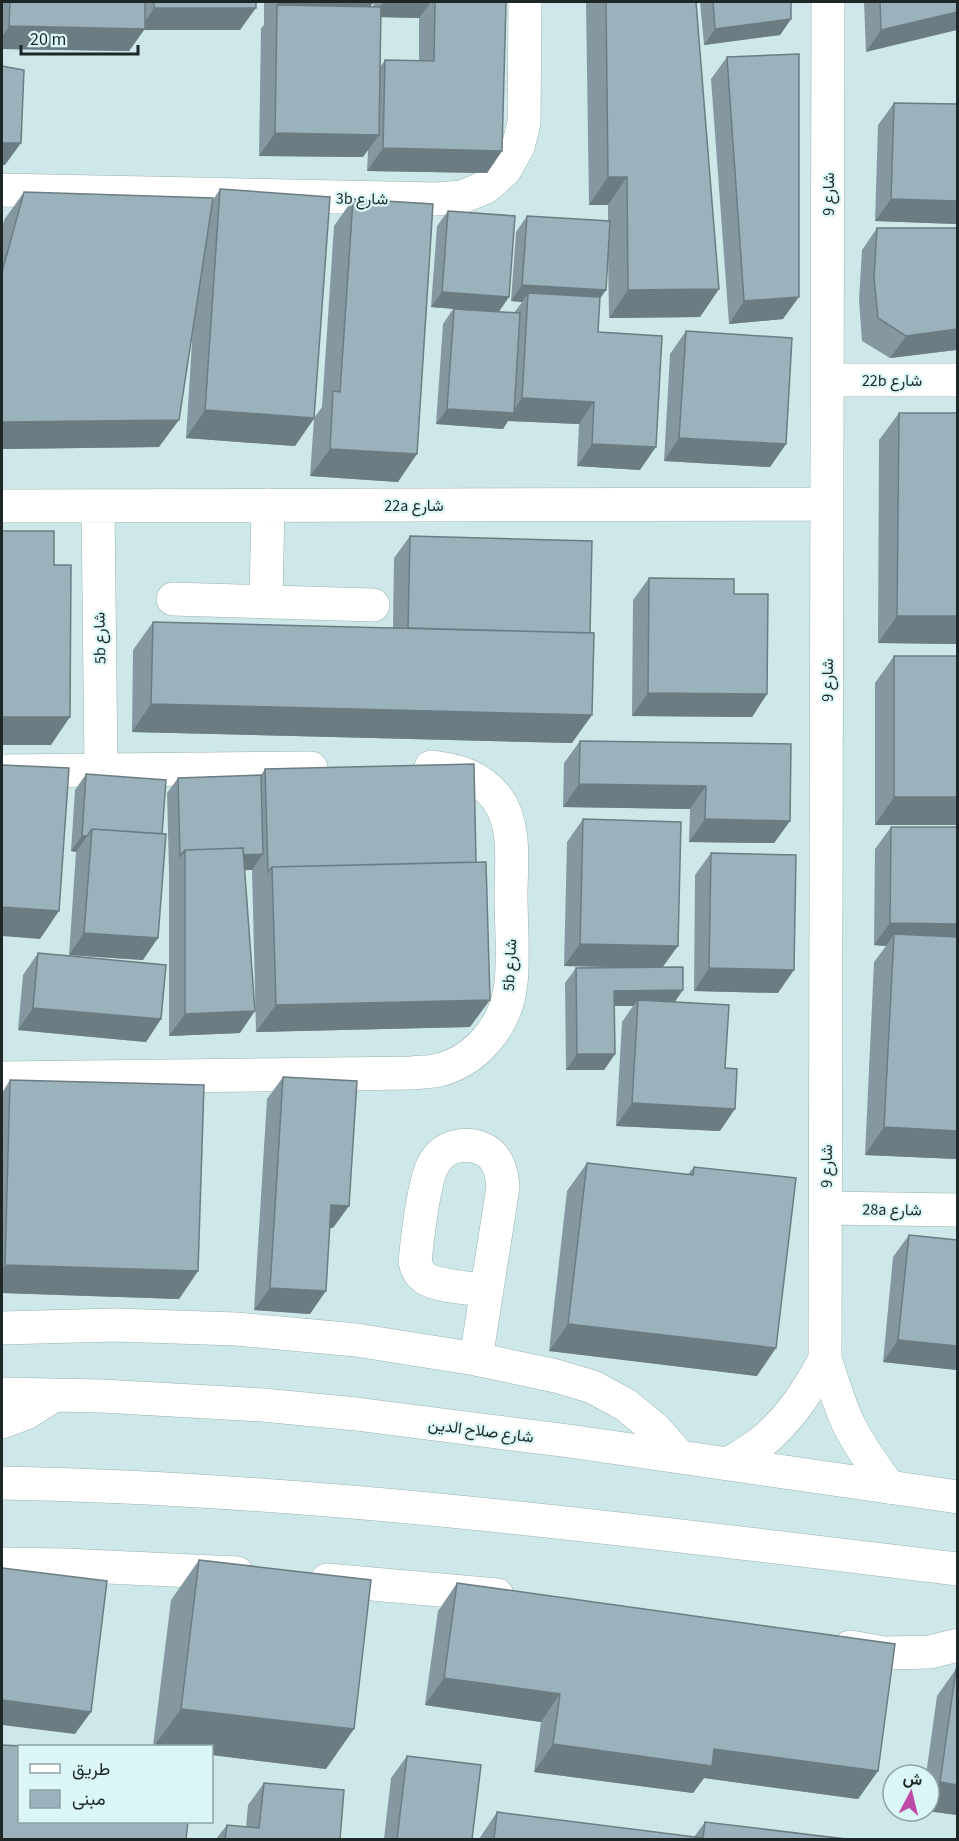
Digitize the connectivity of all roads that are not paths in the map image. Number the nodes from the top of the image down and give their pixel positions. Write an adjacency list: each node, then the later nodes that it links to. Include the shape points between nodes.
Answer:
1 (525, 2): 3 (street, 3b شارع, via 524,123 518,147 505,170 486,187 462,197 436,200)
2 (828, 2): 4 (street, شارع 9)
3 (2, 190)
4 (827, 380): 5 (street, 22b شارع); 6 (street, شارع 9)
5 (957, 381)
6 (827, 504): 7 (street, 22a شارع); 18 (street, شارع 9)
7 (268, 505): 9 (street, 22a شارع); 11 (street)
8 (2, 506): 9 (street, 22a شارع)
9 (98, 506): 15 (street, 5b شارع)
10 (173, 598): 11 (street)
11 (266, 602): 12 (street)
12 (373, 605)
13 (407, 767): 17 (street, 5b شارع, via 455,770 478,780 496,798 508,820 511,983 498,1023 478,1050 436,1071 412,1073)
14 (338, 768): 15 (street)
15 (101, 770): 16 (street)
16 (2, 771)
17 (2, 1078)
18 (826, 1208): 19 (street, 28a شارع); 23 (street, شارع 9)
19 (957, 1209)
20 (487, 1291): 22 (street)
21 (2, 1328): 22 (street, via 115,1325 236,1329 356,1340)
22 (476, 1359): 27 (street, via 593,1387 626,1404)
23 (825, 1359): 28 (street, شارع 9, via 787,1419); 30 (street, شارع 9, via 850,1426)
24 (2, 1394): 25 (street, شارع صلاح الدين)
25 (54, 1395): 26 (street, via 26,1413); 27 (street, شارع صلاح الدين, via 263,1405 356,1414)
26 (2, 1422)
27 (679, 1456): 28 (street, شارع صلاح الدين)
28 (730, 1463): 30 (street, شارع صلاح الدين)
29 (2, 1483): 33 (street, via 289,1497 450,1510)
30 (889, 1487): 31 (street, شارع صلاح الدين)
31 (957, 1497)
32 (2, 1564): 34 (street, via 213,1571)
33 (957, 1569)
34 (527, 1598)
35 (818, 1641): 36 (street, via 885,1653 930,1652)
36 (957, 1645)

